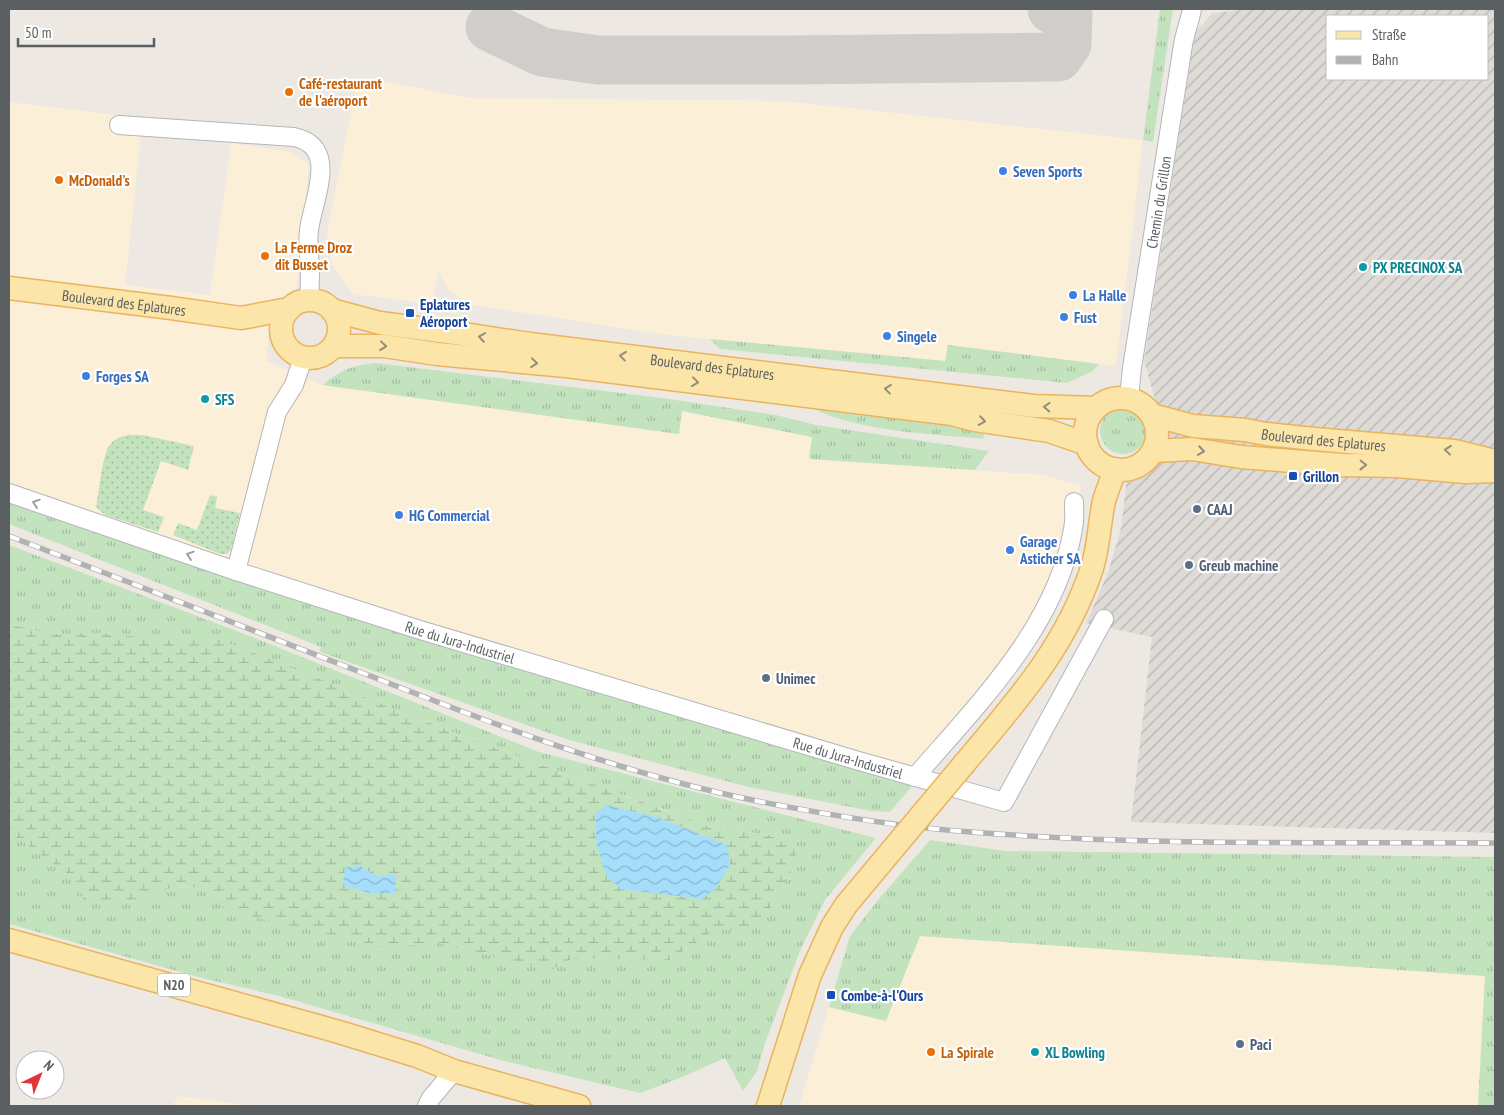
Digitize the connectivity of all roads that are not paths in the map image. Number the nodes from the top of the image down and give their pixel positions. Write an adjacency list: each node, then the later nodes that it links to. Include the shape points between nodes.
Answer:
1 (1205, 9): 2 (street)
2 (1191, 16): 12 (street, Chemin du Grillon, via 1185,32)
3 (119, 125): 5 (street, via 305,139 314,148 322,171 309,229)
4 (9, 288): 8 (main road, Boulevard des Eplatures)
5 (310, 300): 6 (main road); 7 (main road)
6 (289, 309): 8 (main road, Boulevard des Eplatures); 9 (main road, via 281,324)
7 (332, 310): 10 (main road, via 339,323); 13 (main road, Boulevard des Eplatures, one-way to 7, via 1034,406 530,344 380,324)
8 (241, 318): 9 (main road, Boulevard des Eplatures)
9 (283, 340): 11 (main road, via 291,352)
10 (334, 346): 11 (main road, via 324,356); 15 (main road, Boulevard des Eplatures, one-way to 15, via 384,346 566,366 952,414 1049,431)
11 (303, 358): 22 (street, via 294,384 277,412)
12 (1129, 398): 13 (main road, via 1114,398); 14 (main road, via 1142,404)
13 (1096, 408): 15 (main road, via 1086,429)
14 (1152, 415): 16 (main road, via 1157,437); 17 (main road, Boulevard des Eplatures, one-way to 14, via 1454,451 1193,426)
15 (1087, 444): 18 (main road, via 1094,457)
16 (1153, 451): 18 (main road, via 1137,466); 19 (main road, Boulevard des Eplatures, one-way to 19, via 1192,449 1241,457 1342,465)
17 (1495, 461)
18 (1116, 469): 29 (main road, bridge, via 1104,500 1096,553 1088,579 1063,635 1035,678 846,905 832,927 810,975)
19 (1495, 471)
20 (9, 493): 22 (street, Rue du Jura-Industriel, one-way to 20)
21 (1074, 502): 24 (street, Rue du Jura-Industriel, via 1074,528 1067,556 1027,640)
22 (236, 571): 24 (street, Rue du Jura-Industriel, via 417,630)
23 (1104, 619): 24 (street, Rue du Jura-Industriel, via 1004,802)
24 (916, 777)
25 (9, 940): 26 (main road, N20, via 339,1032)
26 (454, 1071): 27 (street); 28 (main road, N20)
27 (427, 1106)
28 (578, 1106)
29 (768, 1106)

